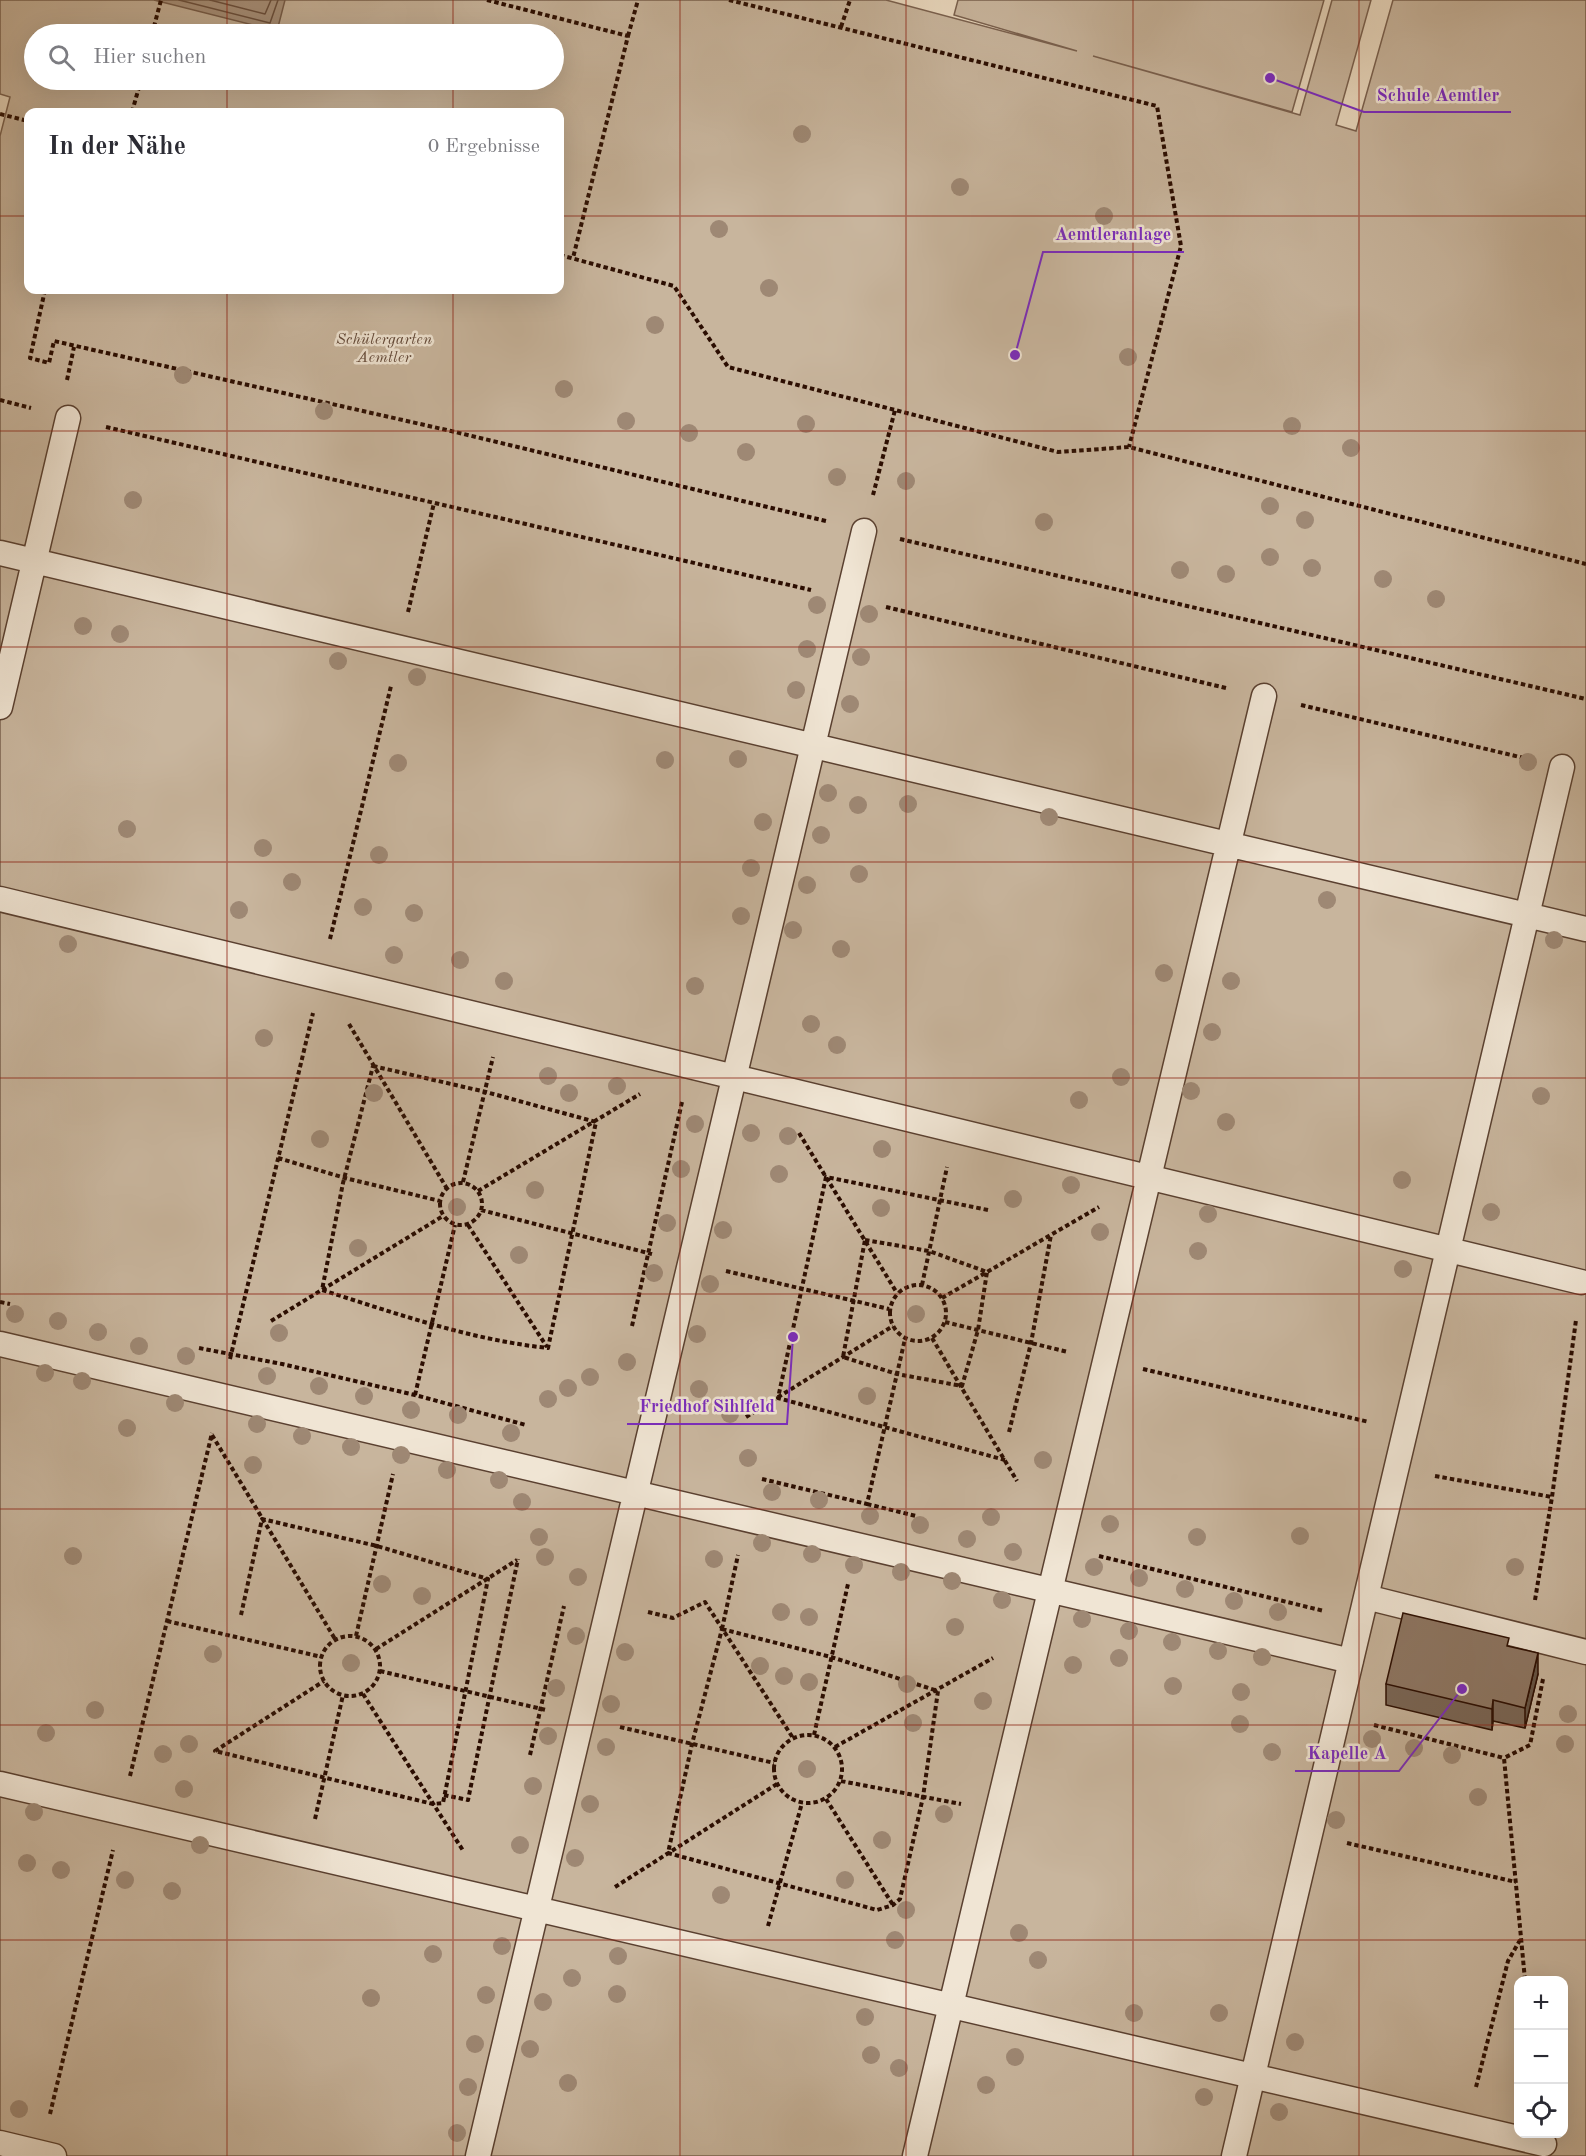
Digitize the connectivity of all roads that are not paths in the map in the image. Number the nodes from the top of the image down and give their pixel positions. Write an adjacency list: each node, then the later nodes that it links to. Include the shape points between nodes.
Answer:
1 (68, 418): 4 (lane)
2 (864, 531): 7 (lane)
3 (0, 553): 4 (lane)
4 (35, 561): 6 (lane); 7 (lane)
5 (1264, 696): 9 (lane)
6 (0, 707)
7 (814, 746): 9 (lane); 13 (lane)
8 (1562, 767): 11 (lane)
9 (1230, 844): 11 (lane); 14 (lane)
10 (0, 899): 13 (lane)
11 (1528, 915): 12 (lane); 15 (lane)
12 (1586, 929)
13 (734, 1077): 14 (lane); 18 (lane)
14 (1149, 1177): 15 (lane); 19 (lane)
15 (1448, 1250): 16 (lane); 20 (lane)
16 (1581, 1282)
17 (0, 1344): 18 (lane)
18 (635, 1493): 19 (lane); 24 (lane)
19 (1050, 1590): 22 (lane); 25 (lane)
20 (1363, 1608): 21 (lane); 22 (lane)
21 (1586, 1652)
22 (1351, 1661): 26 (lane)
23 (0, 1784): 24 (lane)
24 (537, 1909): 25 (lane); 30 (lane)
25 (951, 2006): 26 (lane); 31 (lane)
26 (1252, 2076): 28 (lane); 32 (lane)
27 (0, 2143): 29 (lane)
28 (1544, 2144)
29 (47, 2154)
30 (478, 2156)
31 (915, 2156)
32 (1233, 2156)

